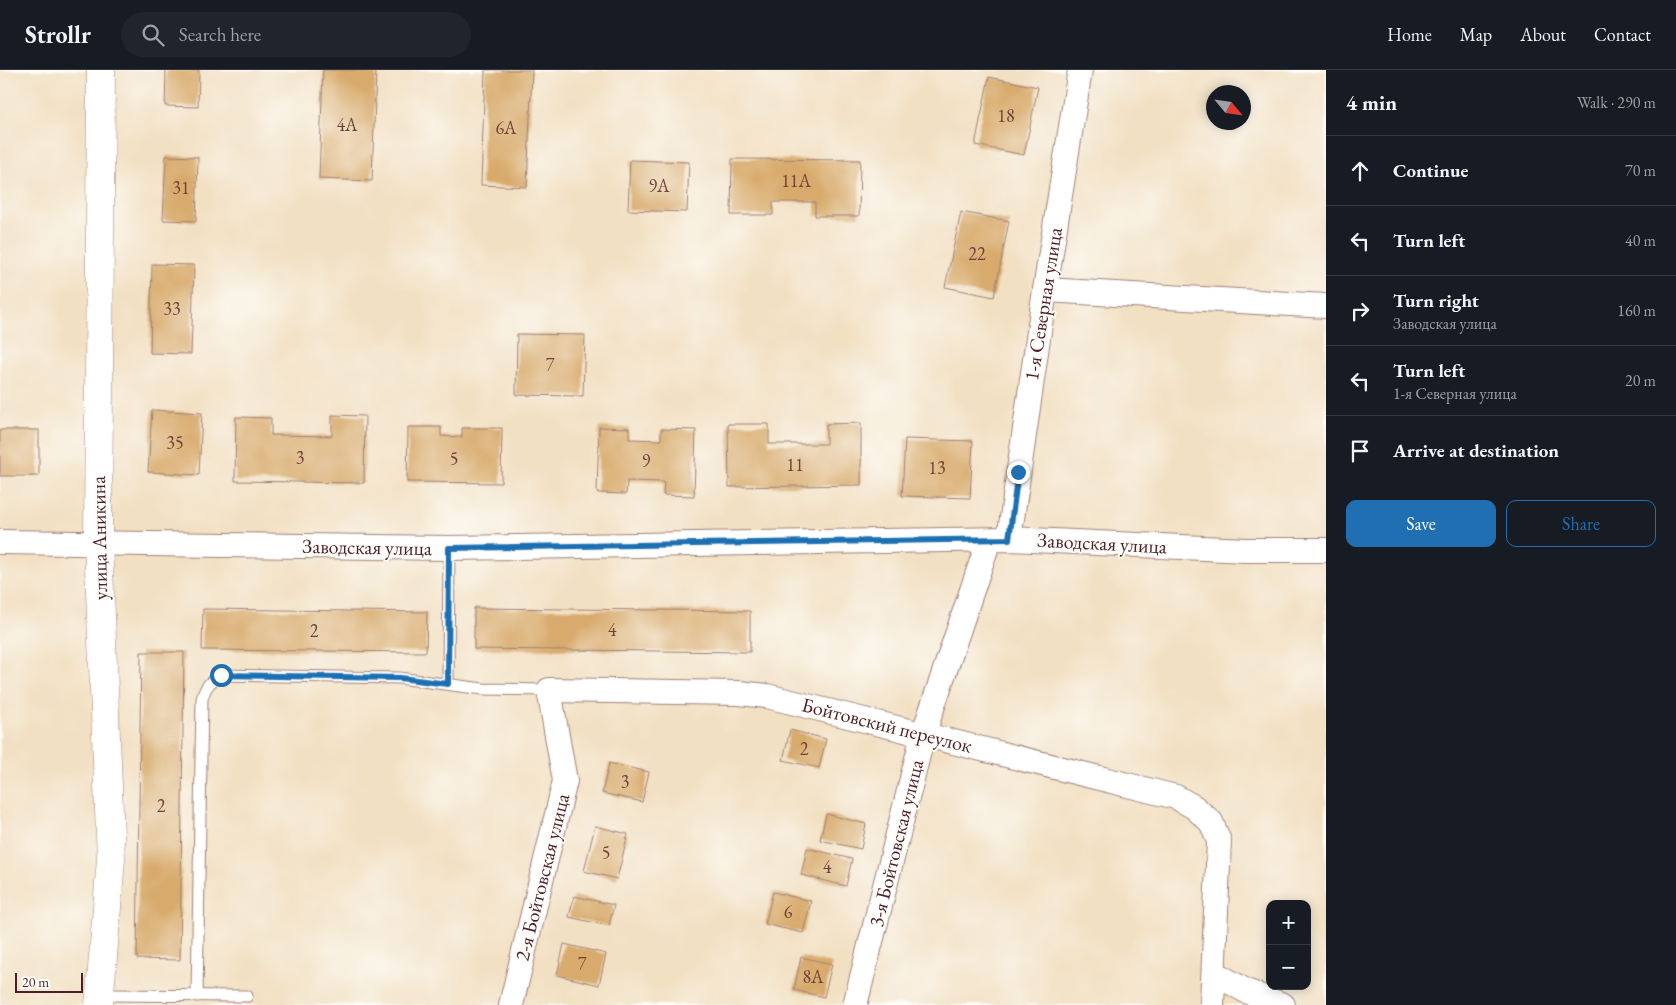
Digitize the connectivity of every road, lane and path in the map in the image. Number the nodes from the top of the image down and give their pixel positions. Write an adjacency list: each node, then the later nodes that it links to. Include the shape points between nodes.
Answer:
1 (101, 70): 7 (street, улица Аникина)
2 (1080, 70): 3 (street, 1-я Северная улица)
3 (1045, 290): 4 (street); 5 (street, 1-я Северная улица)
4 (1326, 306)
5 (999, 539): 8 (street, Заводская улица); 9 (street, Заводская улица, via 1246,550); 12 (street, 3-я Бойтовская улица)
6 (0, 542): 7 (street, Заводская улица)
7 (98, 542): 8 (street, Заводская улица); 16 (street, улица Аникина, via 110,859)
8 (449, 548): 10 (lane)
9 (1326, 550)
10 (448, 684): 11 (lane, via 483,689); 14 (lane, via 391,678 221,675 209,683 202,699)
11 (549, 690): 12 (street, Бойтовский переулок, via 756,694); 17 (street, 2-я Бойтовская улица, via 565,781)
12 (924, 735): 13 (street, Бойтовский переулок, via 1176,797 1194,807 1211,822 1220,841); 18 (street, 3-я Бойтовская улица)
13 (1214, 973): 19 (street); 20 (street, via 1246,991)
14 (197, 996): 15 (lane); 16 (lane)
15 (247, 996)
16 (99, 1000)
17 (511, 1005)
18 (855, 1005)
19 (1212, 1005)
20 (1283, 1005)

